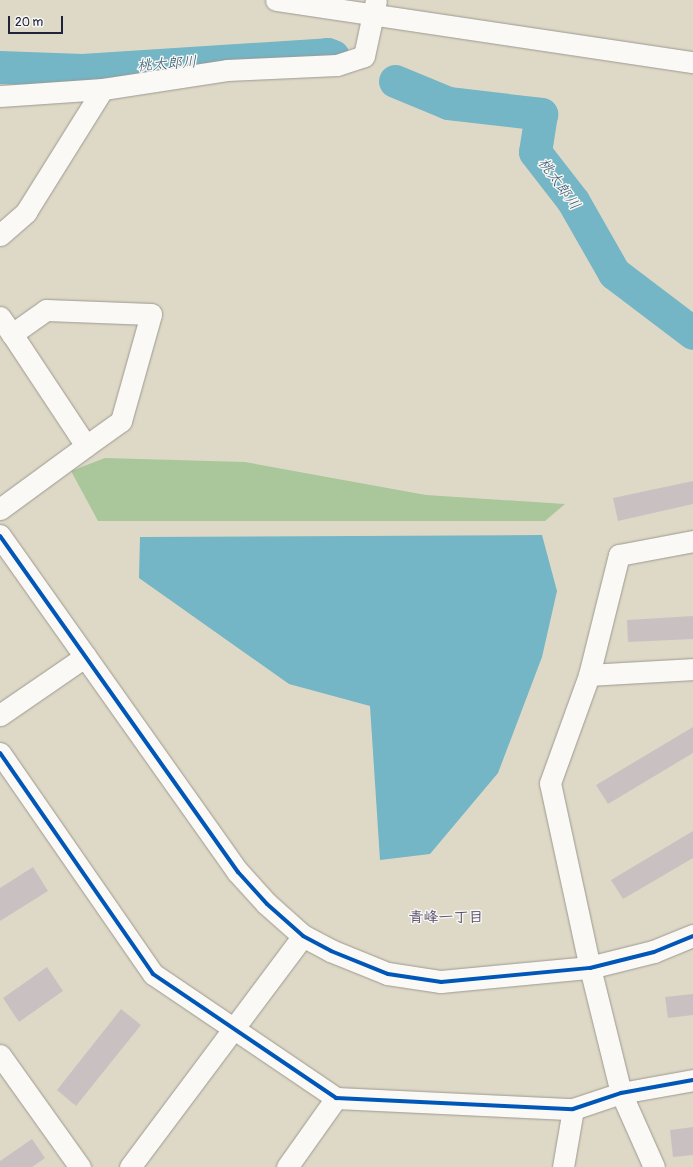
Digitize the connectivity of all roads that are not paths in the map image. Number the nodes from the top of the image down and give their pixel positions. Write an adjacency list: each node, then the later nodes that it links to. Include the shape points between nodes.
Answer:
1 (276, 0): 2 (street)
2 (376, 7): 3 (street); 4 (street, via 364,56 337,65 227,70)
3 (693, 62)
4 (103, 89): 5 (street); 6 (street, via 26,212)
5 (0, 96)
6 (0, 235)
7 (0, 317): 8 (street)
8 (12, 334): 9 (street); 9 (street, via 46,310 151,314 120,421)
9 (86, 446): 10 (street)
10 (0, 509)
11 (0, 536): 13 (street)
12 (693, 541): 15 (street, via 619,555)
13 (86, 656): 16 (street); 18 (street, via 238,872 266,904)
14 (693, 669): 15 (street)
15 (589, 675): 20 (street, via 550,783)
16 (0, 715)
17 (0, 752): 21 (street, via 153,974)
18 (303, 936): 20 (street, via 331,951 388,974 441,982); 21 (street)
19 (693, 936): 20 (street, via 654,952)
20 (590, 968): 24 (street)
21 (232, 1029): 25 (street); 28 (street)
22 (0, 1055): 27 (street)
23 (693, 1080): 24 (street)
24 (620, 1093): 26 (street); 31 (street)
25 (336, 1098): 26 (street); 29 (street)
26 (573, 1109): 30 (street)
27 (80, 1167)
28 (130, 1167)
29 (287, 1167)
30 (563, 1167)
31 (654, 1167)

